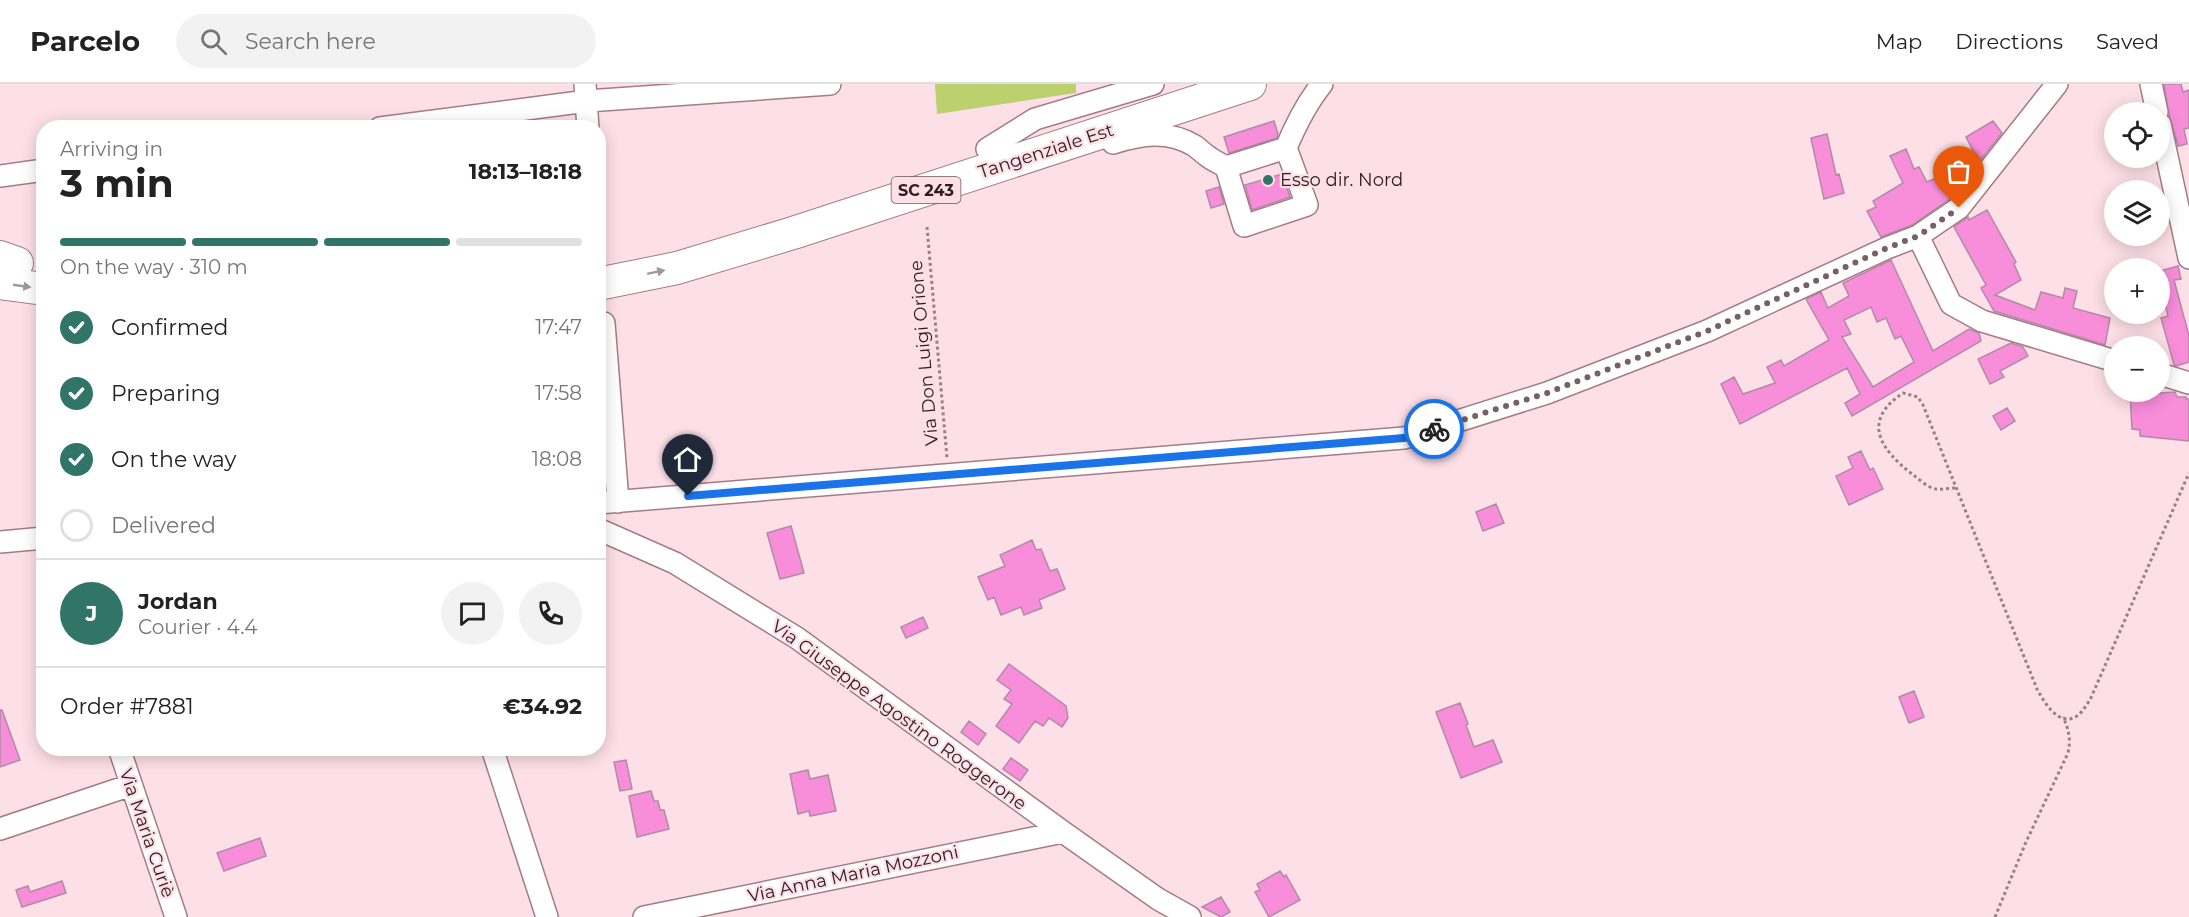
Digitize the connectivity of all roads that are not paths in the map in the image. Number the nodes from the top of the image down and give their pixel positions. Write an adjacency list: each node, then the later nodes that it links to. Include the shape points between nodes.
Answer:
1 (830, 84): 8 (street)
2 (1153, 84): 13 (street, via 1035,119)
3 (1187, 84): 13 (highway, Tangenziale Est / SC 243)
4 (1250, 84): 13 (highway, Tangenziale Est / SC 243)
5 (2057, 84): 18 (street, via 1959,208)
6 (2151, 84): 9 (street)
7 (1315, 92): 12 (street, via 1296,122)
8 (586, 93): 10 (street); 11 (street)
9 (2155, 102)
10 (427, 120)
11 (588, 120)
12 (1286, 148): 14 (street); 14 (street, via 1306,205 1244,226)
13 (990, 158): 14 (street, via 1036,168 1135,136 1158,134 1174,136); 20 (highway, Tangenziale Est / SC 243, via 662,250); 22 (highway, Tangenziale Est / SC 243, one-way to 13, via 677,268 793,233)
14 (1226, 167)
15 (2170, 168): 19 (street)
16 (36, 172): 17 (street)
17 (0, 176)
18 (1918, 236): 24 (street, via 1951,304 1982,321); 28 (street, via 1707,331 1547,393 1404,438)
19 (2189, 258)
20 (606, 261)
21 (12, 266): 23 (highway, one-way to 23)
22 (606, 282)
23 (36, 283)
24 (2104, 358)
25 (2170, 377): 26 (street)
26 (2189, 382)
27 (606, 413): 28 (street)
28 (608, 503)
29 (606, 533): 36 (street, Via Giuseppe Agostino Roggerone, via 675,563 797,638)
30 (36, 539): 31 (street)
31 (0, 542)
32 (122, 756): 34 (street, Via Maria Curiè)
33 (495, 756): 38 (street)
34 (131, 784): 35 (street); 37 (street, Via Maria Curiè)
35 (0, 829)
36 (1063, 832): 39 (street, Via Anna Maria Mozzoni); 40 (street, Via Giuseppe Agostino Roggerone)
37 (176, 917)
38 (548, 917)
39 (644, 917)
40 (1190, 917)

